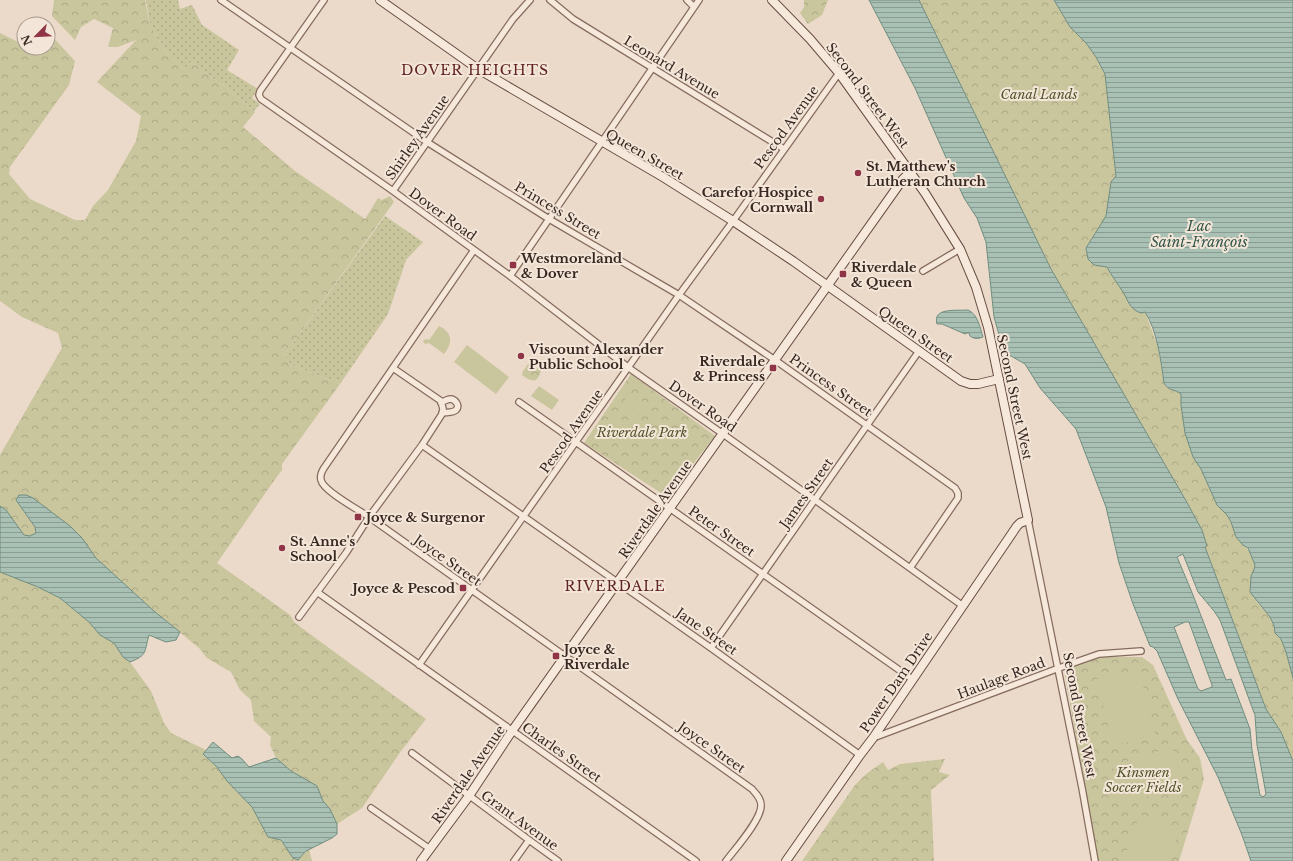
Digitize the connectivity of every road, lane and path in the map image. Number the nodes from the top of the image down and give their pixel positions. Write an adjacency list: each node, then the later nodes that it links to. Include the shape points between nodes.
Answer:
1 (221, 0): 10 (street, Princess Street)
2 (324, 0): 10 (street)
3 (380, 0): 12 (street, Queen Street)
4 (530, 0): 12 (street, Shirley Avenue, via 513,19)
5 (550, 0): 11 (street, Leonard Avenue, via 573,19)
6 (687, 0): 9 (street)
7 (699, 0): 9 (street)
8 (772, 0): 13 (street, Second Street West)
9 (694, 7): 11 (street)
10 (290, 48): 14 (street, Princess Street); 18 (street, Dover Road, via 260,91 261,99)
11 (652, 68): 15 (street); 16 (street, Leonard Avenue)
12 (478, 69): 14 (street, Shirley Avenue); 15 (street, Queen Street)
13 (839, 73): 16 (street, Pescod Avenue); 17 (street, Second Street West)
14 (427, 142): 18 (street, Shirley Avenue); 19 (street, Princess Street)
15 (602, 143): 19 (street); 20 (street, Queen Street)
16 (784, 148): 20 (street, Pescod Avenue)
17 (910, 172): 21 (street, Second Street West); 25 (street, Riverdale Avenue)
18 (393, 191): 22 (street, Dover Road)
19 (549, 219): 24 (street); 26 (street, Princess Street)
20 (733, 221): 25 (street, Queen Street); 26 (street, Pescod Avenue)
21 (960, 249): 23 (street); 31 (street, Second Street West, via 982,307)
22 (474, 250): 24 (street, Dover Road); 29 (street, Joyce Street)
23 (923, 271)
24 (510, 276): 30 (street, Dover Road)
25 (827, 286): 27 (street, Queen Street); 28 (street, Riverdale Avenue)
26 (679, 295): 28 (street, Princess Street); 30 (street, Pescod Avenue)
27 (918, 352): 31 (street, Queen Street, via 965,383 978,384); 35 (street, James Street)
28 (775, 360): 35 (street, Princess Street); 36 (street, Riverdale Avenue)
29 (393, 368): 33 (street); 42 (street, Joyce Street, via 321,476 325,487)
30 (629, 368): 36 (street, Dover Road); 37 (street, Pescod Avenue)
31 (999, 379): 43 (street, Second Street West)
32 (519, 402): 37 (street, Peter Street)
33 (441, 403): 34 (street); 34 (street, via 452,399 455,400 457,407 451,412)
34 (442, 413): 38 (street)
35 (867, 424): 39 (street, James Street); 44 (street, Princess Street, via 955,488 959,496)
36 (723, 434): 39 (street, Dover Road); 40 (street, Riverdale Avenue)
37 (576, 442): 40 (street, Peter Street); 41 (street, Pescod Avenue)
38 (422, 445): 41 (street, Jane Street); 42 (street)
39 (814, 500): 44 (street, Dover Road); 45 (street, James Street)
40 (670, 508): 45 (street, Peter Street); 46 (street, Riverdale Avenue)
41 (525, 516): 46 (street, Jane Street); 47 (street, Pescod Avenue)
42 (369, 517): 47 (street, Joyce Street); 48 (street)
43 (1028, 520): 49 (street, Power Dam Drive, via 1017,526); 55 (street, Second Street West)
44 (910, 568): 49 (street, Dover Road)
45 (764, 574): 51 (street, James Street); 56 (street, Peter Street)
46 (618, 582): 51 (street, Jane Street); 53 (street, Riverdale Avenue)
47 (472, 590): 53 (street, Joyce Street); 54 (street, Pescod Avenue)
48 (317, 592): 50 (street); 54 (street, Charles Street)
49 (963, 606): 56 (street, Power Dam Drive)
50 (299, 617)
51 (711, 648): 60 (street, Jane Street)
52 (1141, 650): 55 (street, Haulage Road, via 1099,654)
53 (566, 656): 57 (street, Riverdale Avenue); 69 (street, Joyce Street, via 752,789 759,797 762,804 760,813)
54 (419, 665): 57 (street, Charles Street)
55 (1059, 668): 58 (street, Haulage Road); 71 (street, Second Street West)
56 (912, 679): 58 (street, Power Dam Drive)
57 (512, 731): 61 (street, Riverdale Avenue); 68 (street, Charles Street)
58 (873, 738): 60 (street, Power Dam Drive)
59 (412, 753): 61 (street, Grant Avenue)
60 (860, 755): 70 (street, Power Dam Drive)
61 (469, 796): 63 (street, Grant Avenue); 64 (street, Riverdale Avenue)
62 (371, 808): 64 (street)
63 (529, 840): 66 (street); 67 (street, Grant Avenue)
64 (430, 849): 65 (street, Riverdale Avenue)
65 (421, 861)
66 (514, 861)
67 (558, 861)
68 (696, 861)
69 (726, 861)
70 (786, 861)
71 (1095, 861)

